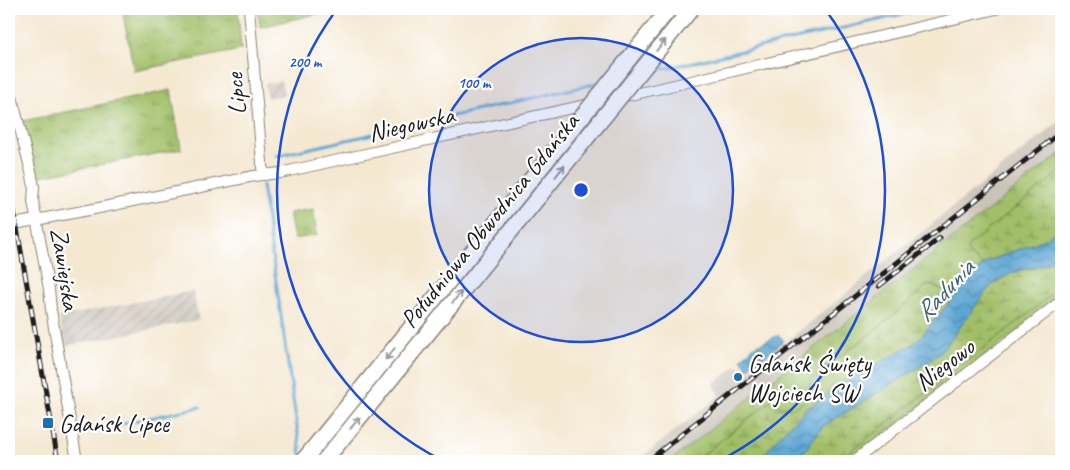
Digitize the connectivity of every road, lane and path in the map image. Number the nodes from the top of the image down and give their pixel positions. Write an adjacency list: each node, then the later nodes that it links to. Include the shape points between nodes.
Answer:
1 (249, 9): 6 (street, Lipce, via 262,168)
2 (669, 9): 11 (highway, one-way to 11, bridge)
3 (691, 9): 12 (highway, Południowa Obwodnica Gdańska, one-way to 3, bridge)
4 (996, 9): 6 (street, Niegowska, via 656,89)
5 (9, 85): 7 (street, Zawiejska, via 32,176)
6 (266, 175): 7 (street, Niegowska)
7 (37, 220): 8 (street, Niegowska); 10 (street, Zawiejska)
8 (9, 224)
9 (1061, 301): 13 (street, Niegowo)
10 (77, 461)
11 (303, 461)
12 (324, 461)
13 (854, 461)

